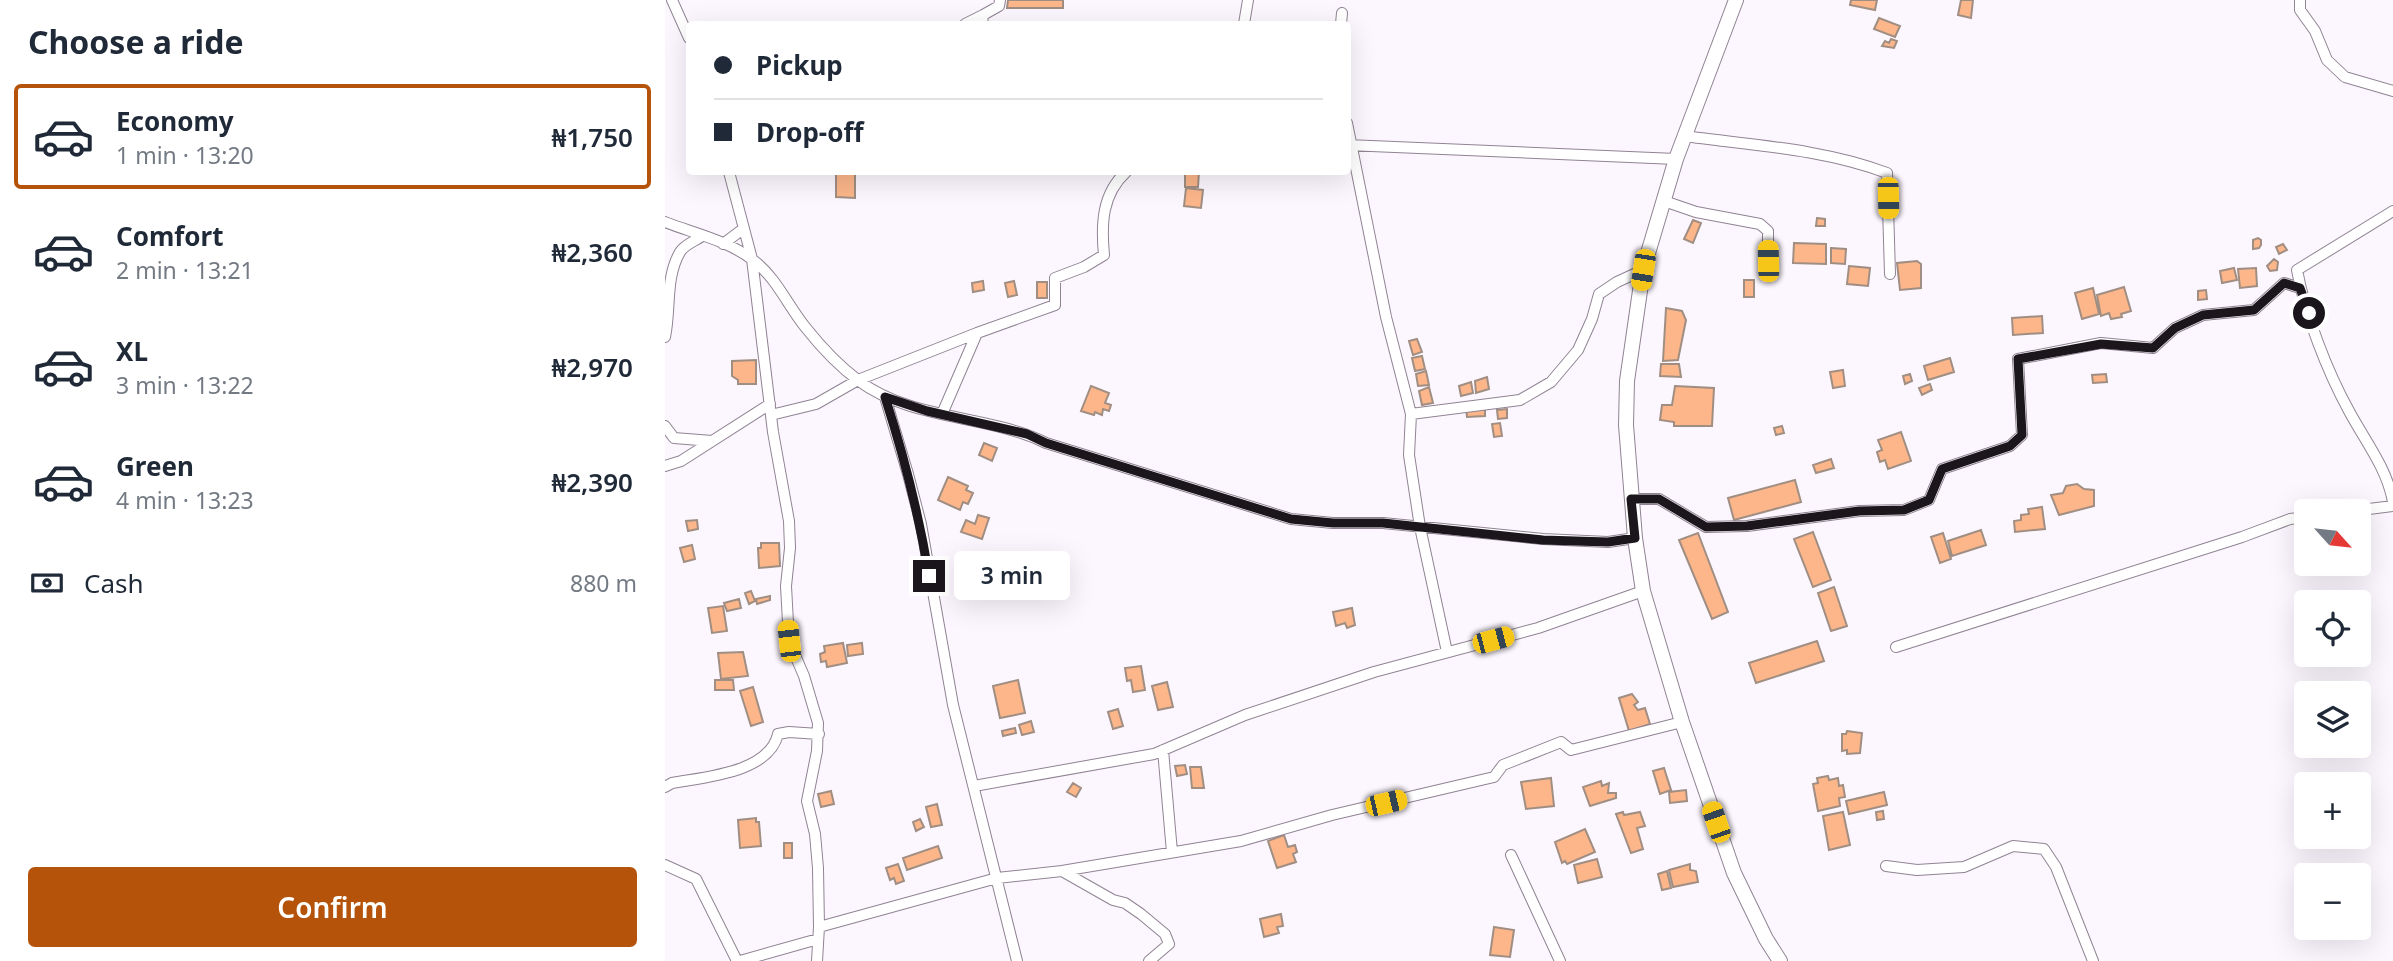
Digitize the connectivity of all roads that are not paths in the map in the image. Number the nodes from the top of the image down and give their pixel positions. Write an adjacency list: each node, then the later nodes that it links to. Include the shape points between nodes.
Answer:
1 (672, 0): 8 (street)
2 (1000, 0): 6 (street)
3 (1248, 0): 7 (street)
4 (1736, 0): 10 (street)
5 (2300, 0): 9 (street, via 2300,10 2327,60 2345,77)
6 (983, 20)
7 (1244, 21)
8 (686, 31)
9 (2393, 91)
10 (1684, 136): 13 (street); 25 (street, via 1788,150 1864,164 1887,173)
11 (1351, 145): 13 (street)
12 (1351, 150): 33 (street, via 1386,317)
13 (1676, 159): 16 (street)
14 (730, 175): 19 (street)
15 (1123, 175): 27 (street, via 1115,182 1101,223 1104,255 1055,278 1055,304)
16 (1664, 201): 23 (street, via 1760,224 1768,231); 24 (street)
17 (2393, 211): 26 (street, via 2297,270)
18 (665, 222): 20 (street)
19 (743, 229): 21 (street); 22 (street)
20 (702, 236): 21 (street); 28 (street, via 681,250 672,268 666,292)
21 (723, 244): 22 (street)
22 (752, 259): 29 (street, via 805,327); 31 (street)
23 (1768, 261)
24 (1643, 270): 33 (street, via 1599,294 1578,350 1551,382 1520,400); 37 (street, via 1627,381)
25 (1889, 274)
26 (2300, 288): 37 (street, via 2284,283 2254,310 2203,315 2175,328 2153,348 2101,344 2018,359 2022,435 2010,446 1942,469 1929,500 1904,510 1706,527 1659,499); 38 (street, via 2347,408 2389,481)
27 (977, 332): 29 (street); 32 (street)
28 (665, 337)
29 (858, 380): 30 (street); 31 (street, via 816,404)
30 (885, 397): 32 (street); 49 (street, via 921,524 946,668)
31 (770, 409): 35 (street); 47 (street, via 789,521 789,641 804,676)
32 (943, 414): 41 (street, via 1027,434 1291,519)
33 (1412, 414): 41 (street, via 1409,455)
34 (665, 426): 35 (street, via 674,438)
35 (712, 441): 36 (street)
36 (665, 466)
37 (1631, 499): 42 (street)
38 (2393, 504): 39 (street)
39 (2371, 508)
40 (2294, 519): 44 (street)
41 (1420, 527): 42 (street, via 1543,540); 45 (street)
42 (1635, 538): 43 (street)
43 (1643, 591): 45 (street, via 1538,628); 46 (street)
44 (1896, 647)
45 (1447, 652): 48 (street, via 1245,715)
46 (1682, 722): 51 (street, via 1571,750 1561,742 1503,765 1494,777 1241,841); 64 (street, via 1734,873)
47 (819, 734): 50 (street, via 778,734 774,745 749,766); 57 (street, via 807,801 815,834)
48 (1163, 750): 49 (street); 51 (street)
49 (974, 786): 56 (street)
50 (665, 788)
51 (1172, 852): 55 (street)
52 (1511, 855): 63 (street)
53 (665, 865): 59 (street, via 696,879)
54 (1886, 866): 65 (street, via 1917,870 1964,867 2013,845 2044,849 2056,867)
55 (1062, 871): 56 (street); 62 (street, via 1125,903 1165,934 1169,944)
56 (997, 878): 57 (street); 61 (street)
57 (819, 927): 58 (street)
58 (818, 939): 59 (street); 60 (street)
59 (738, 961)
60 (817, 961)
61 (1017, 961)
62 (1149, 961)
63 (1560, 961)
64 (1780, 961)
65 (2093, 961)

